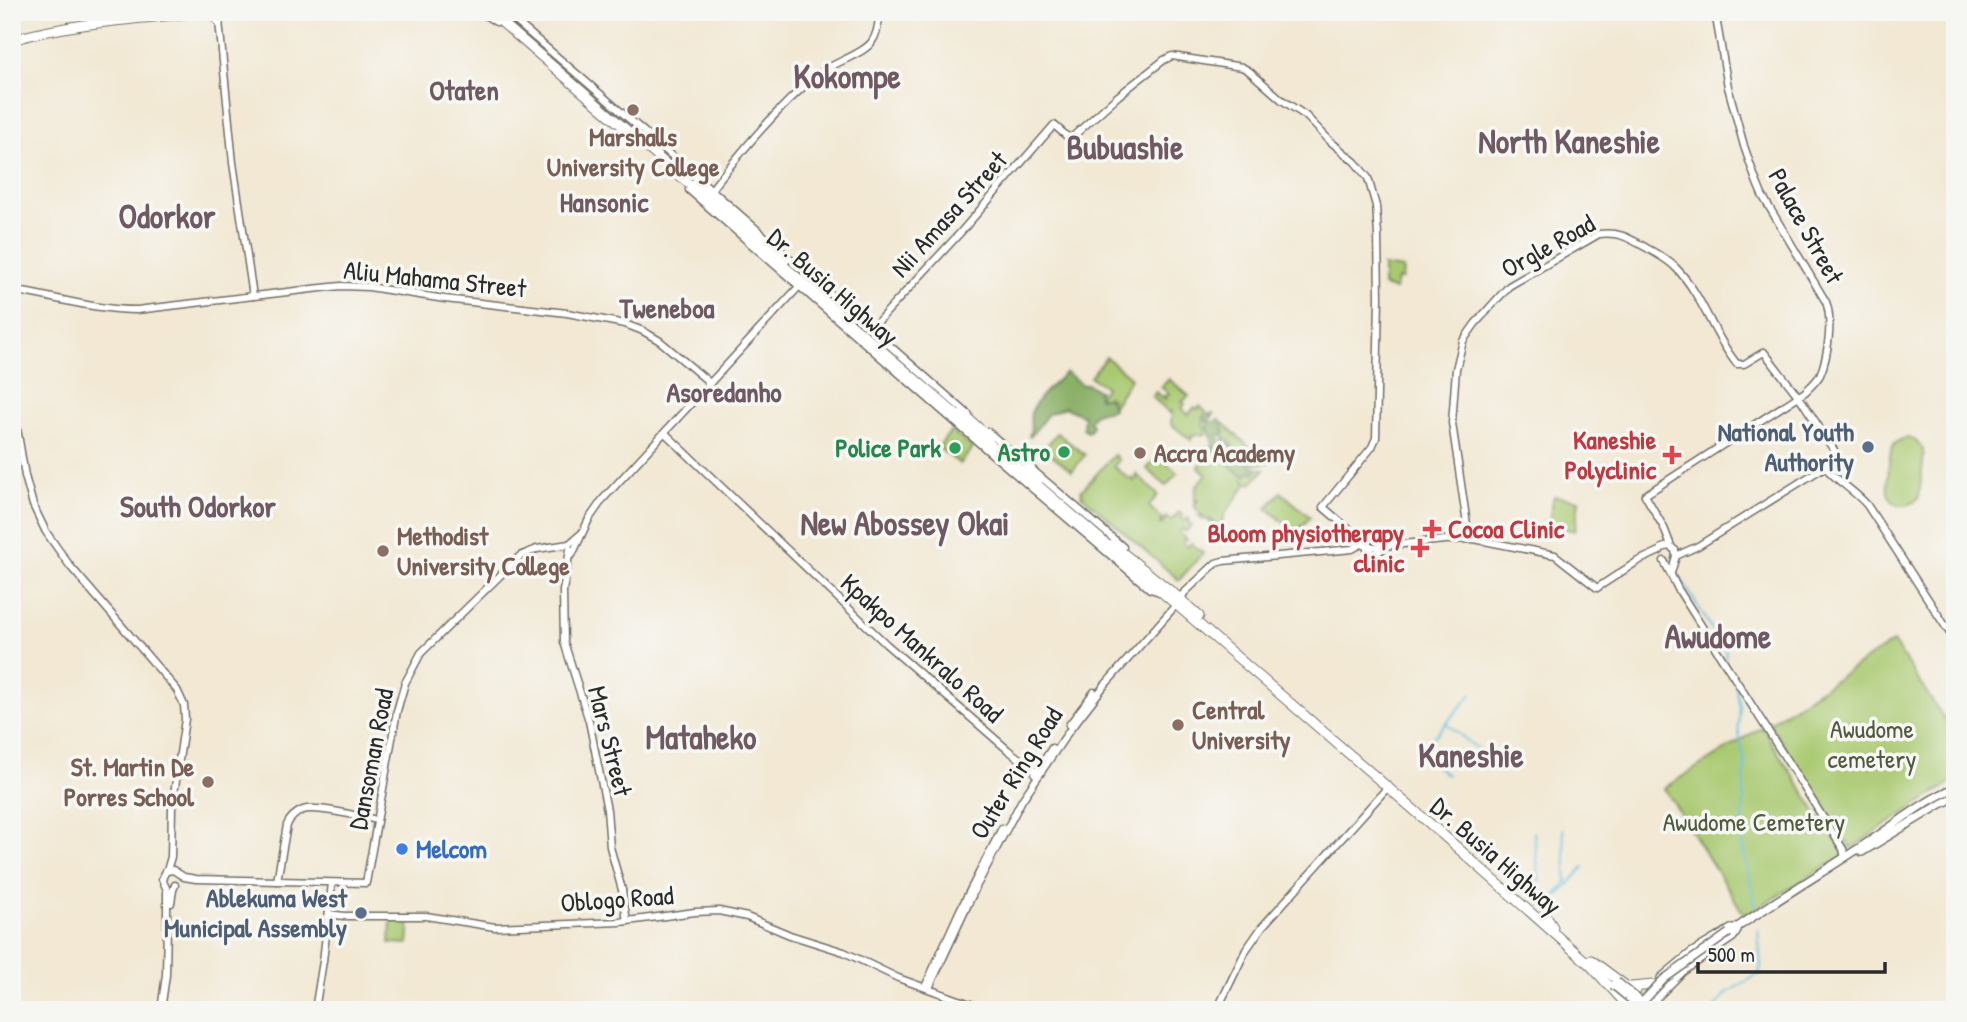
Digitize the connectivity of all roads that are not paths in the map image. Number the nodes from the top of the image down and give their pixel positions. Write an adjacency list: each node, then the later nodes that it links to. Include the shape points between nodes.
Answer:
1 (164, 12): 11 (highway, via 67,24)
2 (202, 12): 10 (highway); 11 (highway)
3 (243, 12): 10 (street, via 224,15)
4 (480, 12): 12 (street, Dr. Busia Highway)
5 (490, 12): 12 (highway, Dr. Busia Highway)
6 (498, 12): 13 (highway, Dr. Busia Highway)
7 (505, 12): 15 (street, Dr. Busia Highway)
8 (880, 12): 15 (street, via 871,43 815,76 773,118)
9 (1715, 12): 24 (street, Palace Street, via 1728,87 1755,178 1829,310 1820,374)
10 (219, 22): 20 (street)
11 (12, 38)
12 (525, 44): 13 (highway, Dr. Busia Highway); 16 (street, Dr. Busia Highway)
13 (595, 99): 14 (highway, Dr. Busia Highway)
14 (638, 136): 15 (highway, Dr. Busia Highway); 15 (highway, Dr. Busia Highway)
15 (709, 196): 16 (highway); 17 (highway, Dr. Busia Highway); 18 (highway, Dr. Busia Highway)
16 (734, 229): 18 (street, Dr. Busia Highway)
17 (798, 269): 18 (highway, Dr. Busia Highway); 21 (street, Dr. Busia Highway)
18 (803, 283): 22 (highway, Dr. Busia Highway); 23 (street); 29 (highway, Dr. Busia Highway)
19 (12, 290): 20 (street, Aliu Mahama Street, via 118,310)
20 (253, 296): 23 (street, Aliu Mahama Street, via 360,286 611,320 660,341)
21 (871, 329): 27 (street, Dr. Busia Highway); 34 (street, Nii Amasa Street, via 1054,125 1070,139 1172,56 1242,67 1301,112 1355,162 1373,194 1379,264 1375,441 1323,507)
22 (877, 350): 30 (highway, Dr. Busia Highway); 40 (street, Dr. Busia Highway, via 985,449)
23 (710, 383): 26 (street)
24 (1799, 396): 28 (street, via 1839,458); 31 (street, Palace Street, via 1644,495); 33 (street, Orgle Road, via 1764,352 1737,364 1681,272 1624,235 1599,234 1509,286 1467,335 1459,352 1452,423)
25 (12, 398): 50 (street, via 25,476 46,532 182,699 185,719)
26 (665, 433): 35 (street, via 605,496); 45 (street, Kpakpo Mankralo Road, via 866,626)
27 (1028, 466): 29 (highway); 43 (street, Dr. Busia Highway, via 1157,576)
28 (1825, 467): 37 (street, via 1698,546); 44 (street, via 1867,505)
29 (1038, 481): 30 (highway, Dr. Busia Highway)
30 (1086, 525): 32 (highway, Dr. Busia Highway)
31 (1666, 535): 36 (street); 37 (street)
32 (1101, 538): 40 (highway, Dr. Busia Highway); 43 (highway, Dr. Busia Highway)
33 (1469, 538): 34 (street, via 1374,549); 38 (street, via 1558,556 1597,588)
34 (1360, 540): 43 (street, Outer Ring Road, via 1352,549 1216,563)
35 (572, 546): 48 (street, Dansoman Road, via 529,551 518,557 416,661 401,695); 61 (street, Mars Street, via 562,600 564,642 589,721)
36 (1661, 549): 37 (street, via 1667,546); 38 (street); 39 (street)
37 (1673, 552): 39 (street); 41 (street)
38 (1648, 556): 39 (street)
39 (1663, 560): 41 (street)
40 (1127, 567): 42 (highway, Dr. Busia Highway); 43 (street, Dr. Busia Highway, via 1153,591)
41 (1671, 573): 49 (street)
42 (1149, 583): 43 (highway, Dr. Busia Highway); 43 (highway)
43 (1174, 600): 45 (street, Outer Ring Road); 46 (highway, Dr. Busia Highway); 62 (highway, Dr. Busia Highway)
44 (1955, 641)
45 (1038, 773): 67 (street, Outer Ring Road, via 1016,801 991,848)
46 (1387, 788): 64 (highway, Dr. Busia Highway); 74 (street, via 1262,926)
47 (1955, 795): 49 (main road, via 1930,801); 60 (main road)
48 (377, 820): 54 (street, via 314,809 300,811 287,825); 55 (street, Dansoman Road, via 366,883)
49 (1846, 854): 60 (main road)
50 (171, 857): 51 (street); 52 (street)
51 (166, 871): 52 (street); 56 (street)
52 (176, 872): 53 (street); 57 (street)
53 (196, 879): 54 (street); 57 (street)
54 (276, 881): 55 (street)
55 (332, 883): 59 (street)
56 (165, 885): 57 (street); 71 (street)
57 (176, 885): 71 (street)
58 (1546, 907): 62 (highway, via 1545,915)
59 (329, 914): 61 (street, Oblogo Road, via 426,916 495,927); 72 (street)
60 (1750, 921): 63 (main road)
61 (627, 922): 67 (street, Oblogo Road, via 719,911 844,952)
62 (1553, 927): 64 (highway, Dr. Busia Highway)
63 (1733, 932): 66 (main road, via 1727,930 1691,953); 69 (main road, bridge, via 1660,986)
64 (1596, 967): 65 (main road); 68 (highway, Dr. Busia Highway); 70 (highway, Dr. Busia Highway)
65 (1615, 983): 69 (main road, bridge); 75 (main road, bridge)
66 (1654, 985): 68 (highway); 69 (main road)
67 (928, 986): 73 (street, Oblogo Road)
68 (1626, 986): 69 (highway, Dr. Busia Highway)
69 (1648, 1002): 70 (main road, via 1630,995); 75 (main road, bridge)
70 (1627, 1006)
71 (163, 1010)
72 (315, 1010)
73 (989, 1010)
74 (1217, 1010)
75 (1640, 1010)

